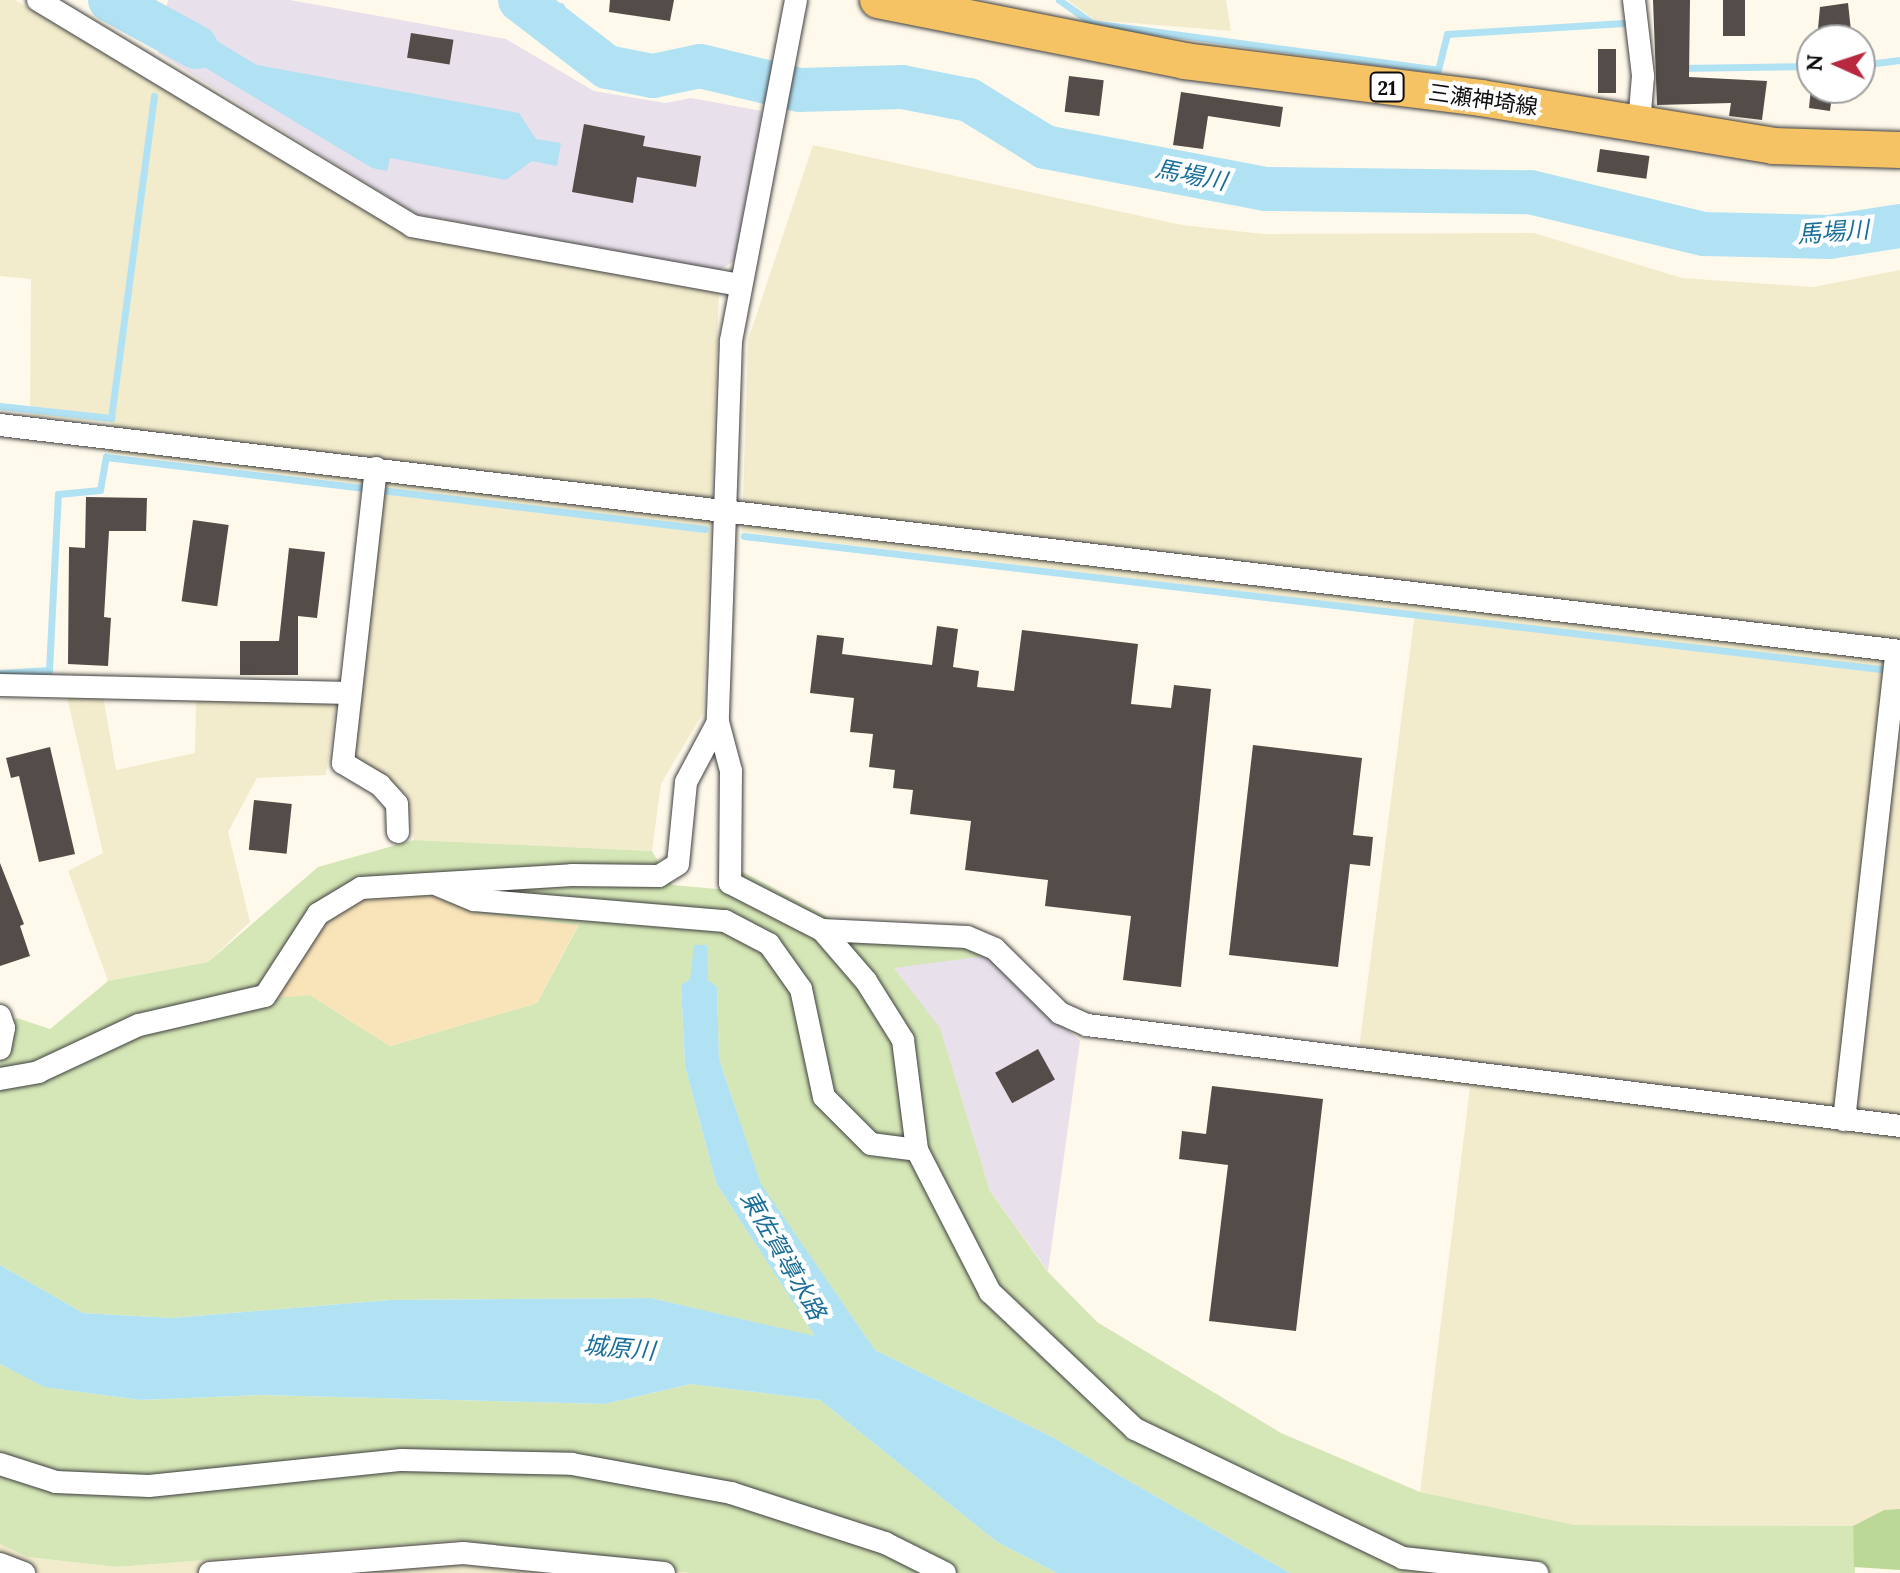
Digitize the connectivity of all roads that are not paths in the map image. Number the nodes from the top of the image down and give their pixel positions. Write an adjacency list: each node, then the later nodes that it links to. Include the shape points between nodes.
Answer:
1 (38, 0): 7 (street, via 412,226)
2 (796, 0): 7 (street)
3 (878, 0): 5 (main road, 三瀬神埼線 / 21, via 1185,61)
4 (1634, 0): 5 (street, via 1643,76)
5 (1639, 124): 6 (main road, 三瀬神埼線 / 21, via 1773,146)
6 (1900, 150)
7 (741, 285): 10 (street, via 731,341)
8 (0, 425): 9 (street)
9 (376, 468): 10 (street); 13 (street)
10 (725, 509): 11 (street); 14 (street)
11 (1899, 651): 21 (street)
12 (0, 685): 13 (street)
13 (350, 693): 15 (street, via 343,763 380,785 397,804)
14 (718, 722): 16 (street, via 686,782 678,864 659,876); 17 (street, via 731,771 726,860 730,883)
15 (398, 832)
16 (432, 882): 20 (street, via 361,888 318,914 265,996 139,1025 38,1072); 23 (street, via 474,900 725,921 769,944 801,989 824,1097 871,1144)
17 (822, 930): 21 (street, via 967,937 995,949 1060,1013 1087,1025); 23 (street, via 866,981 903,1040)
18 (0, 1016): 19 (street)
19 (0, 1049)
20 (0, 1079)
21 (1844, 1120): 22 (street)
22 (1900, 1126)
23 (917, 1150): 30 (street, via 990,1292 1135,1429 1403,1558)
24 (2, 1464): 29 (street, via 56,1482 149,1486 402,1460 572,1464 731,1493 885,1543)
25 (0, 1564): 26 (street)
26 (24, 1573)
27 (210, 1573): 28 (street, via 463,1553)
28 (664, 1573)
29 (945, 1573)
30 (1537, 1573)

